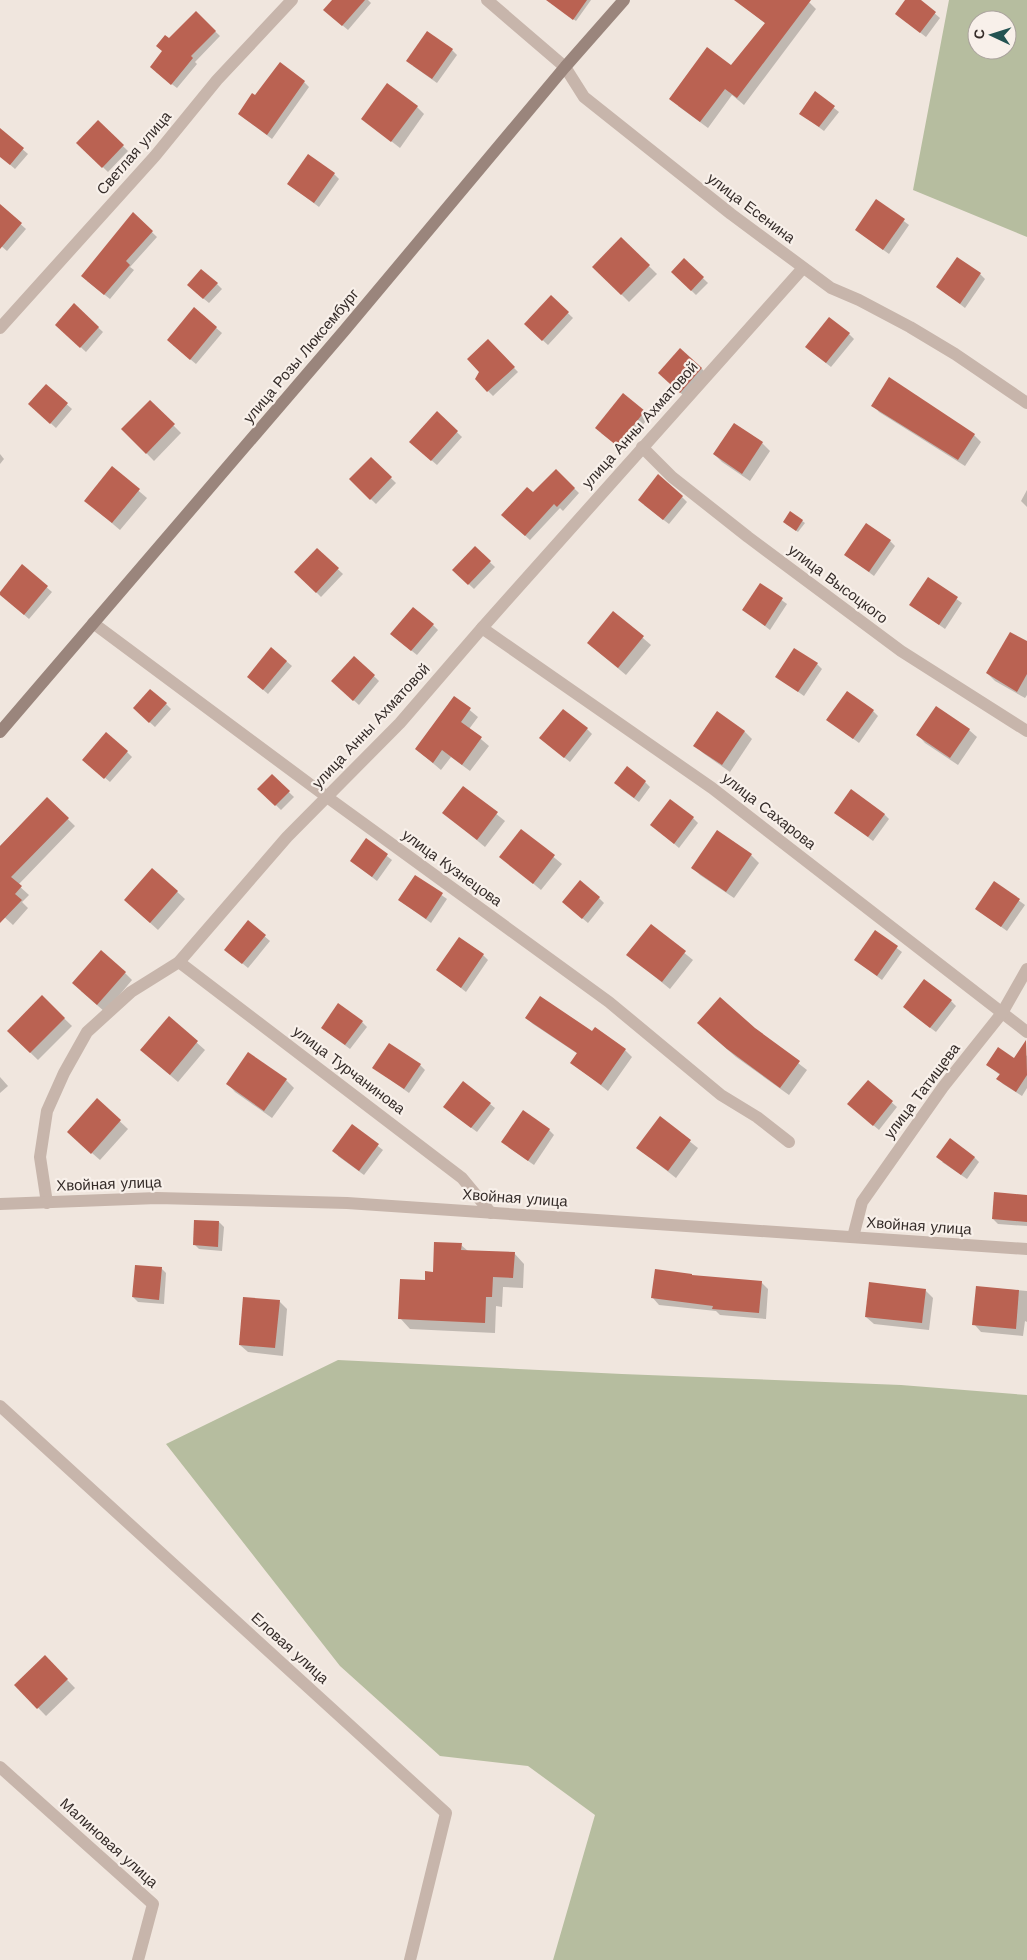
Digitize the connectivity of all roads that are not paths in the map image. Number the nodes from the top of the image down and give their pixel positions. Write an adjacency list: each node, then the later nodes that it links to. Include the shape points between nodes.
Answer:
1 (292, 0): 6 (street, Светлая улица, via 217,80 155,156)
2 (487, 0): 4 (street, улица Есенина)
3 (624, 0): 4 (street, улица Розы Люксембург)
4 (565, 67): 5 (street, улица Есенина, via 584,98); 9 (street, улица Розы Люксембург)
5 (803, 268): 7 (street, улица Есенина, via 830,288 859,300 956,354); 8 (street, улица Анны Ахматовой)
6 (0, 328)
7 (1027, 403)
8 (642, 447): 10 (street, улица Анны Ахматовой); 11 (street, улица Высоцкого, via 672,477 901,651)
9 (93, 623): 12 (street, улица Розы Люксембург); 13 (street, улица Кузнецова)
10 (482, 628): 13 (street, улица Анны Ахматовой, via 400,723); 16 (street, улица Сахарова, via 712,788)
11 (1027, 731)
12 (0, 732)
13 (327, 797): 14 (street, улица Анны Ахматовой, via 287,837); 18 (street, улица Кузнецова, via 609,1002 720,1095 757,1117)
14 (179, 962): 19 (street, улица Анны Ахматовой, via 131,992 87,1032 64,1073 48,1111 40,1157); 21 (street, улица Турчанинова, via 462,1178)
15 (1027, 969): 16 (street, улица Татищева)
16 (1002, 1013): 17 (street, улица Сахарова); 22 (street, улица Татищева, via 943,1087 862,1202)
17 (1027, 1032)
18 (789, 1142)
19 (47, 1203): 20 (street, Хвойная улица); 21 (street, Хвойная улица, via 157,1198 347,1203)
20 (0, 1204)
21 (491, 1213): 22 (street, Хвойная улица)
22 (853, 1238): 23 (street, Хвойная улица)
23 (1027, 1249)
24 (0, 1406): 27 (street, Еловая улица, via 446,1813)
25 (0, 1768): 26 (street, Малиновая улица, via 153,1904)
26 (138, 1960)
27 (410, 1960)

